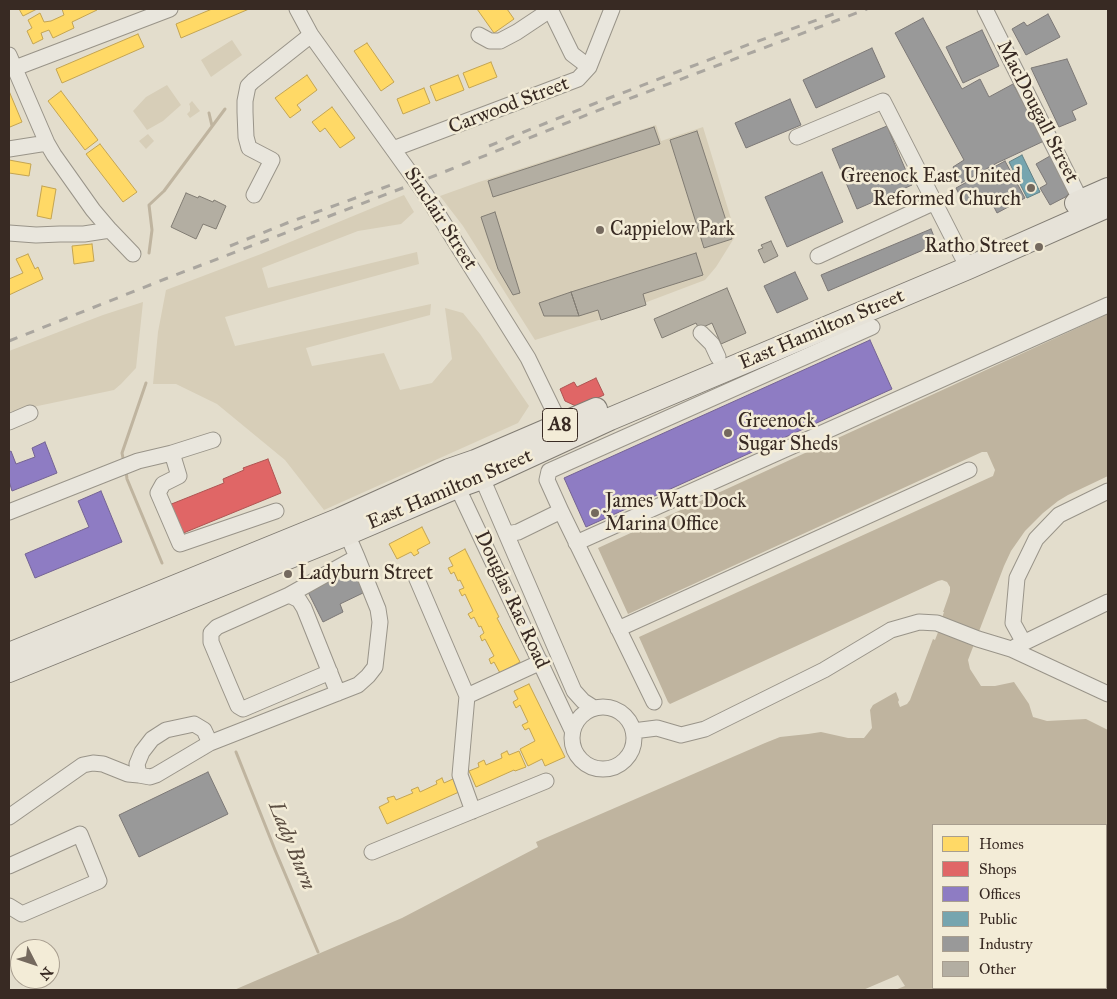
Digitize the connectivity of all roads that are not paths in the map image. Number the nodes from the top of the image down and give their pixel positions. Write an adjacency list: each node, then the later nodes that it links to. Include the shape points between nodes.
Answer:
1 (170, 9): 8 (street)
2 (297, 9): 6 (street, Sinclair Street)
3 (550, 9): 7 (street, via 500,41 490,41); 9 (street, via 572,54)
4 (612, 9): 9 (street, Carwood Street)
5 (985, 9): 17 (street, MacDougall Street)
6 (311, 35): 13 (street, Sinclair Street); 15 (street, via 248,86 245,112 249,148 272,160)
7 (478, 35)
8 (12, 62): 11 (street)
9 (589, 67): 13 (street, Carwood Street, via 574,81)
10 (797, 137): 16 (street, via 884,101)
11 (47, 143): 12 (street); 18 (street, via 76,188)
12 (9, 149)
13 (393, 149): 30 (street, Sinclair Street, via 426,195 528,358)
14 (1108, 188): 17 (highway, East Hamilton Street / A8)
15 (254, 196)
16 (935, 202): 21 (street); 22 (street)
17 (1093, 207): 22 (highway, East Hamilton Street / A8)
18 (110, 230): 19 (street, via 84,234); 20 (street)
19 (9, 234)
20 (133, 254)
21 (818, 256)
22 (964, 261): 25 (highway, East Hamilton Street / A8)
23 (1108, 305): 42 (street)
24 (872, 327): 38 (street, via 550,472 546,480)
25 (797, 332): 27 (highway, East Hamilton Street / A8); 30 (highway, East Hamilton Street / A8, via 610,420)
26 (701, 334): 27 (street, via 712,344)
27 (718, 357): 30 (highway, East Hamilton Street / A8)
28 (30, 414): 29 (street)
29 (9, 422)
30 (564, 432): 33 (highway, East Hamilton Street / A8)
31 (213, 440): 32 (street)
32 (172, 453): 37 (street, via 178,476 163,484 158,493 180,544); 39 (street, via 138,461)
33 (478, 470): 35 (highway, East Hamilton Street / A8); 41 (street, Douglas Rae Road)
34 (969, 470): 47 (street)
35 (453, 478): 40 (highway, East Hamilton Street / A8); 50 (street, Douglas Rae Road)
36 (1108, 491): 48 (street, via 1059,515 1036,539 1017,578 1013,623)
37 (276, 511)
38 (561, 511): 41 (street); 42 (street)
39 (9, 512)
40 (344, 527): 43 (street); 49 (highway, East Hamilton Street / A8); 51 (highway, East Hamilton Street / A8)
41 (507, 534): 57 (street, Douglas Rae Road, via 574,690)
42 (576, 543): 47 (street)
43 (357, 557): 45 (street); 53 (street, via 378,609 380,622 375,667 358,685)
44 (416, 576): 55 (street)
45 (289, 595): 52 (street, via 299,600 304,608); 52 (street, via 217,627 212,633 212,642 238,706 243,709)
46 (1108, 602): 48 (street)
47 (618, 629): 56 (street)
48 (1018, 646): 54 (street); 59 (street, via 978,639 937,623 920,622 890,630 824,670 705,729 681,735 657,728)
49 (9, 654)
50 (541, 662): 55 (street); 58 (street, Douglas Rae Road)
51 (9, 671)
52 (330, 672): 53 (street)
53 (338, 693): 60 (street)
54 (1108, 694)
55 (468, 696): 63 (street, via 460,775)
56 (654, 702)
57 (594, 708): 58 (street, via 580,716); 59 (street, via 607,707 618,711 628,719)
58 (572, 730): 59 (street, via 572,744 577,757 588,766 602,769 616,766 627,758 633,745)
59 (633, 731)
60 (217, 741): 61 (street, via 150,777); 61 (street, via 194,724 166,730 152,739 142,752 137,764)
61 (139, 775): 64 (street, via 103,764 83,765)
62 (546, 781): 63 (street)
63 (473, 811): 65 (street)
64 (9, 818)
65 (372, 852)
66 (9, 866): 67 (street, via 80,834 99,881 22,914)
67 (9, 906)

